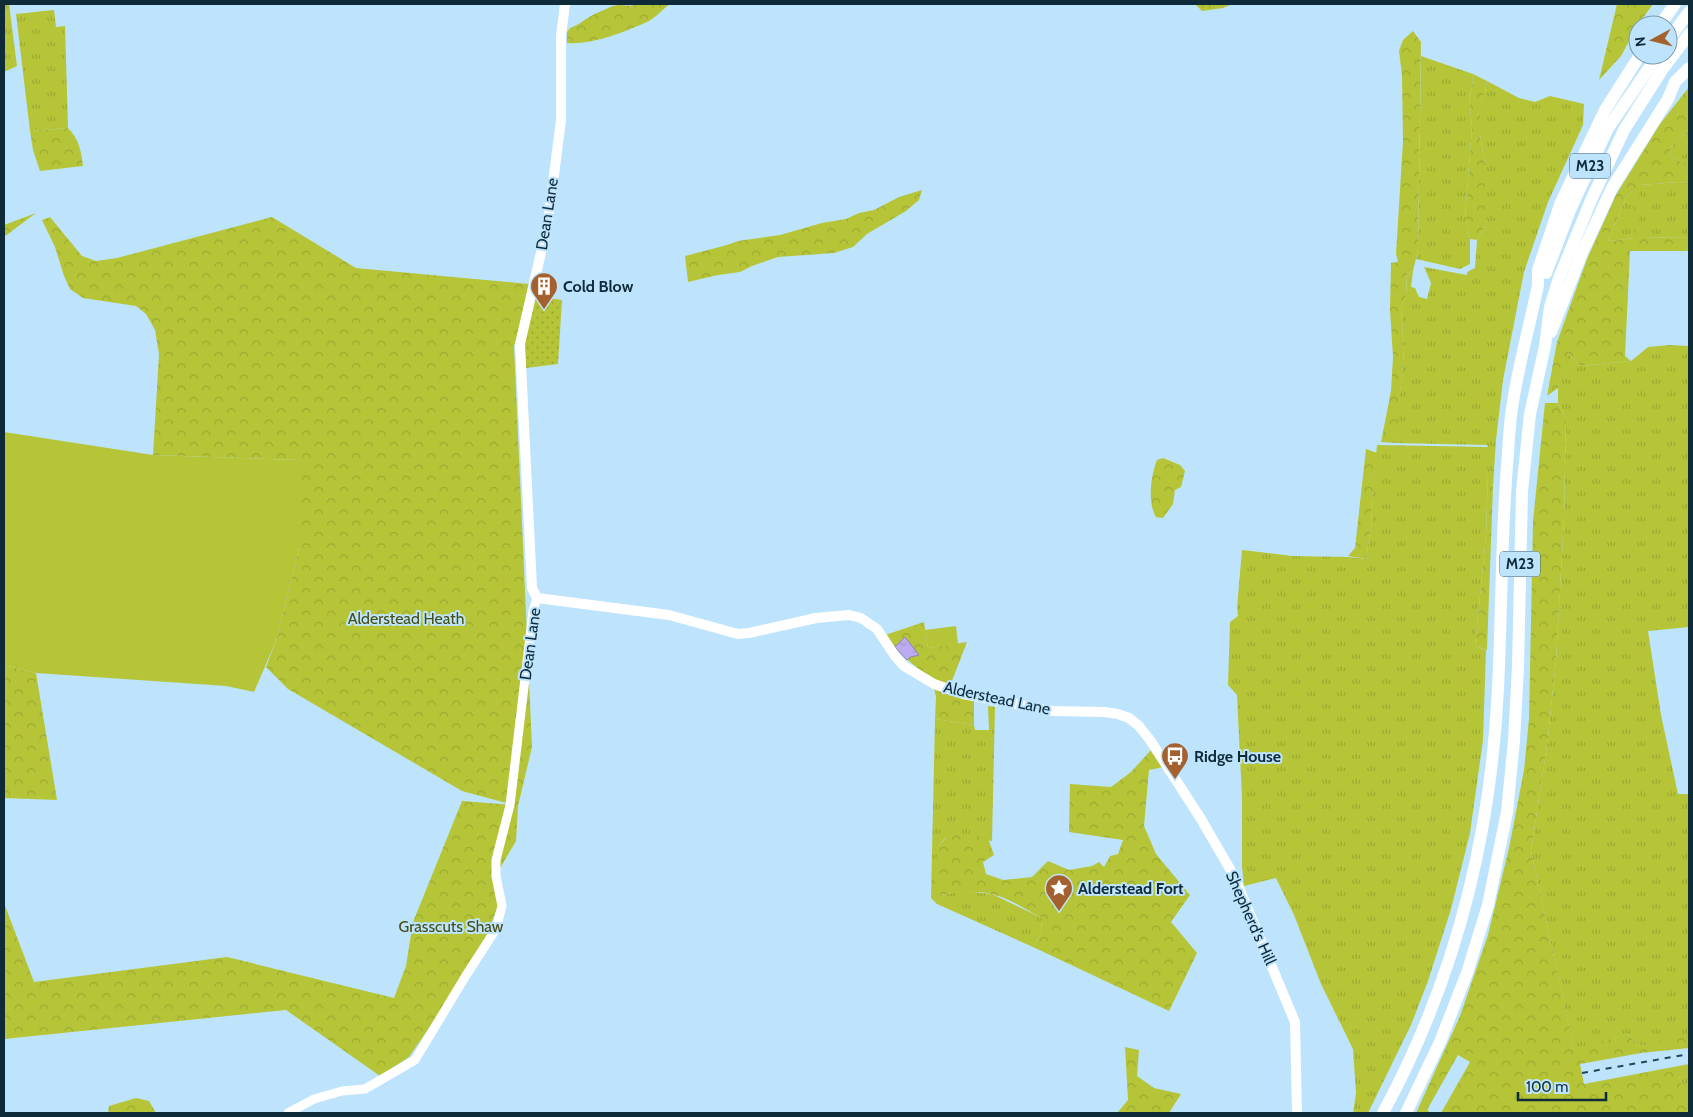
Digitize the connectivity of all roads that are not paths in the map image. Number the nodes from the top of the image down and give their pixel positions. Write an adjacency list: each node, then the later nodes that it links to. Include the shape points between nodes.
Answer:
1 (565, 4): 14 (main road, Dean Lane, via 561,36 560,120 548,222 520,344 532,588)
2 (1674, 4): 4 (highway)
3 (1689, 12): 5 (highway)
4 (1667, 15)
5 (1678, 27)
6 (1689, 34): 13 (highway, M23, via 1624,130 1592,198 1559,278 1550,308)
7 (1634, 65): 12 (highway, via 1605,110 1561,202 1538,270)
8 (1651, 65): 12 (highway, M23, via 1608,128)
9 (1689, 68): 11 (highway, via 1675,82)
10 (1689, 79): 11 (highway)
11 (1668, 99): 13 (highway, via 1612,188)
12 (1538, 285): 18 (highway, M23, via 1512,403 1504,494 1497,711 1481,837 1468,899 1447,967 1422,1034)
13 (1545, 346): 19 (highway, M23, via 1530,414 1522,491 1518,667 1507,812 1494,880 1469,966 1440,1042)
14 (537, 598): 15 (main road, Alderstead Lane, via 668,615 738,634 816,618 849,615 861,618 877,629 904,666 934,684 963,694 1053,711 1118,714 1139,726); 16 (street, Dean Lane, via 510,805 496,860 502,906 496,929 415,1060 365,1089 314,1099)
15 (1150, 740): 17 (main road, Shepherd's Hill, via 1234,876 1295,1022)
16 (288, 1113)
17 (1297, 1113)
18 (1383, 1113)
19 (1406, 1113)

